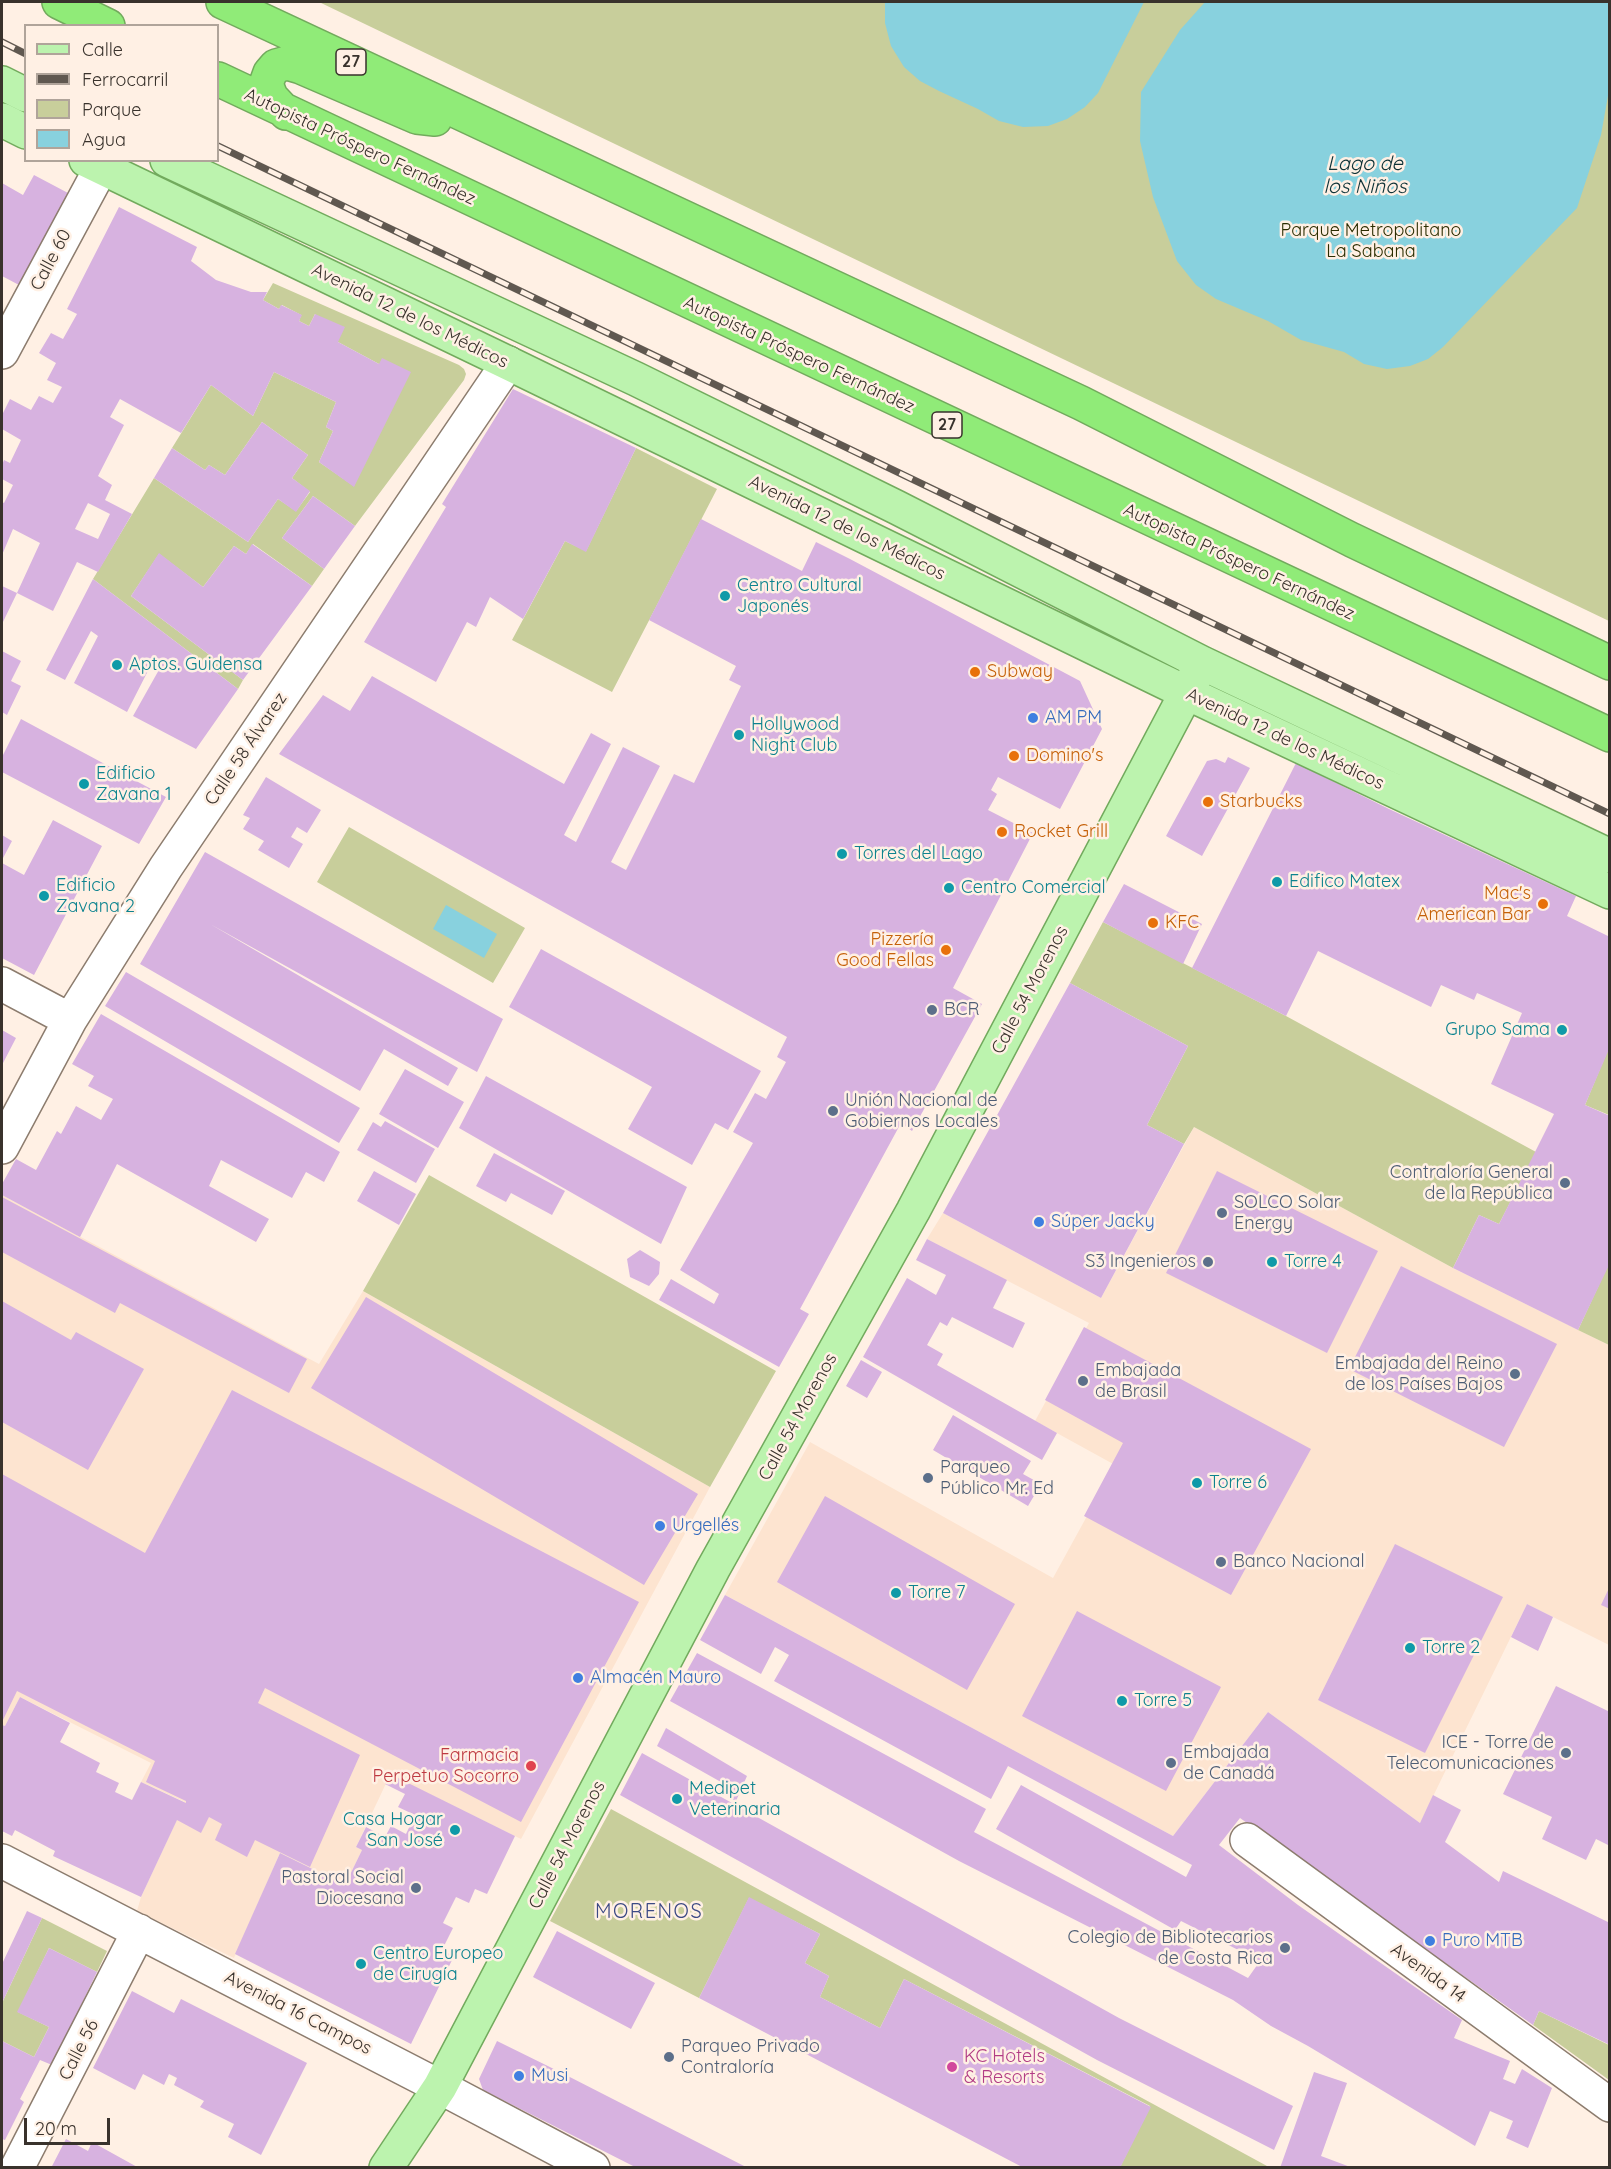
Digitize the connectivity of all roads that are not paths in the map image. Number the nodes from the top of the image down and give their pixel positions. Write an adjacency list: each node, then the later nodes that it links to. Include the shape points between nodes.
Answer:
1 (59, 2): 3 (highway)
2 (223, 2): 9 (highway, 27)
3 (104, 24)
4 (219, 80): 7 (highway, Autopista Próspero Fernández / 27)
5 (2, 83): 6 (main road)
6 (24, 94)
7 (286, 113): 9 (highway, via 271,97 266,84 276,66 287,63 417,117); 18 (highway, Autopista Próspero Fernández / 27)
8 (2, 120): 10 (main road)
9 (479, 122): 16 (highway, 27, via 1082,403 1352,540)
10 (24, 131)
11 (171, 162): 15 (main road, Avenida 12 de los Médicos, via 636,379)
12 (93, 164): 13 (street, Calle 60); 14 (main road, Avenida 12 de los Médicos)
13 (2, 352)
14 (508, 363): 17 (main road, Avenida 12 de los Médicos); 22 (street, Calle 58 Álvarez, via 166,867)
15 (1202, 663): 17 (main road, Calle 54 Morenos); 19 (main road, Avenida 12 de los Médicos)
16 (1610, 663)
17 (1187, 693): 20 (main road, Avenida 12 de los Médicos); 27 (main road, Calle 54 Morenos, via 913,1211 713,1569)
18 (1610, 735)
19 (1610, 856)
20 (1610, 892)
21 (2, 984): 22 (street)
22 (70, 1020): 23 (street, Calle 58 Álvarez)
23 (2, 1147)
24 (1246, 1840): 28 (street, Avenida 14)
25 (2, 1861): 26 (street, Avenida 16 Campos)
26 (139, 1931): 27 (street, Avenida 16 Campos); 29 (street, Calle 56)
27 (440, 2086): 30 (main road, Calle 54 Morenos); 31 (street, Avenida 16 Campos)
28 (1610, 2105)
29 (17, 2168)
30 (386, 2168)
31 (593, 2168)

